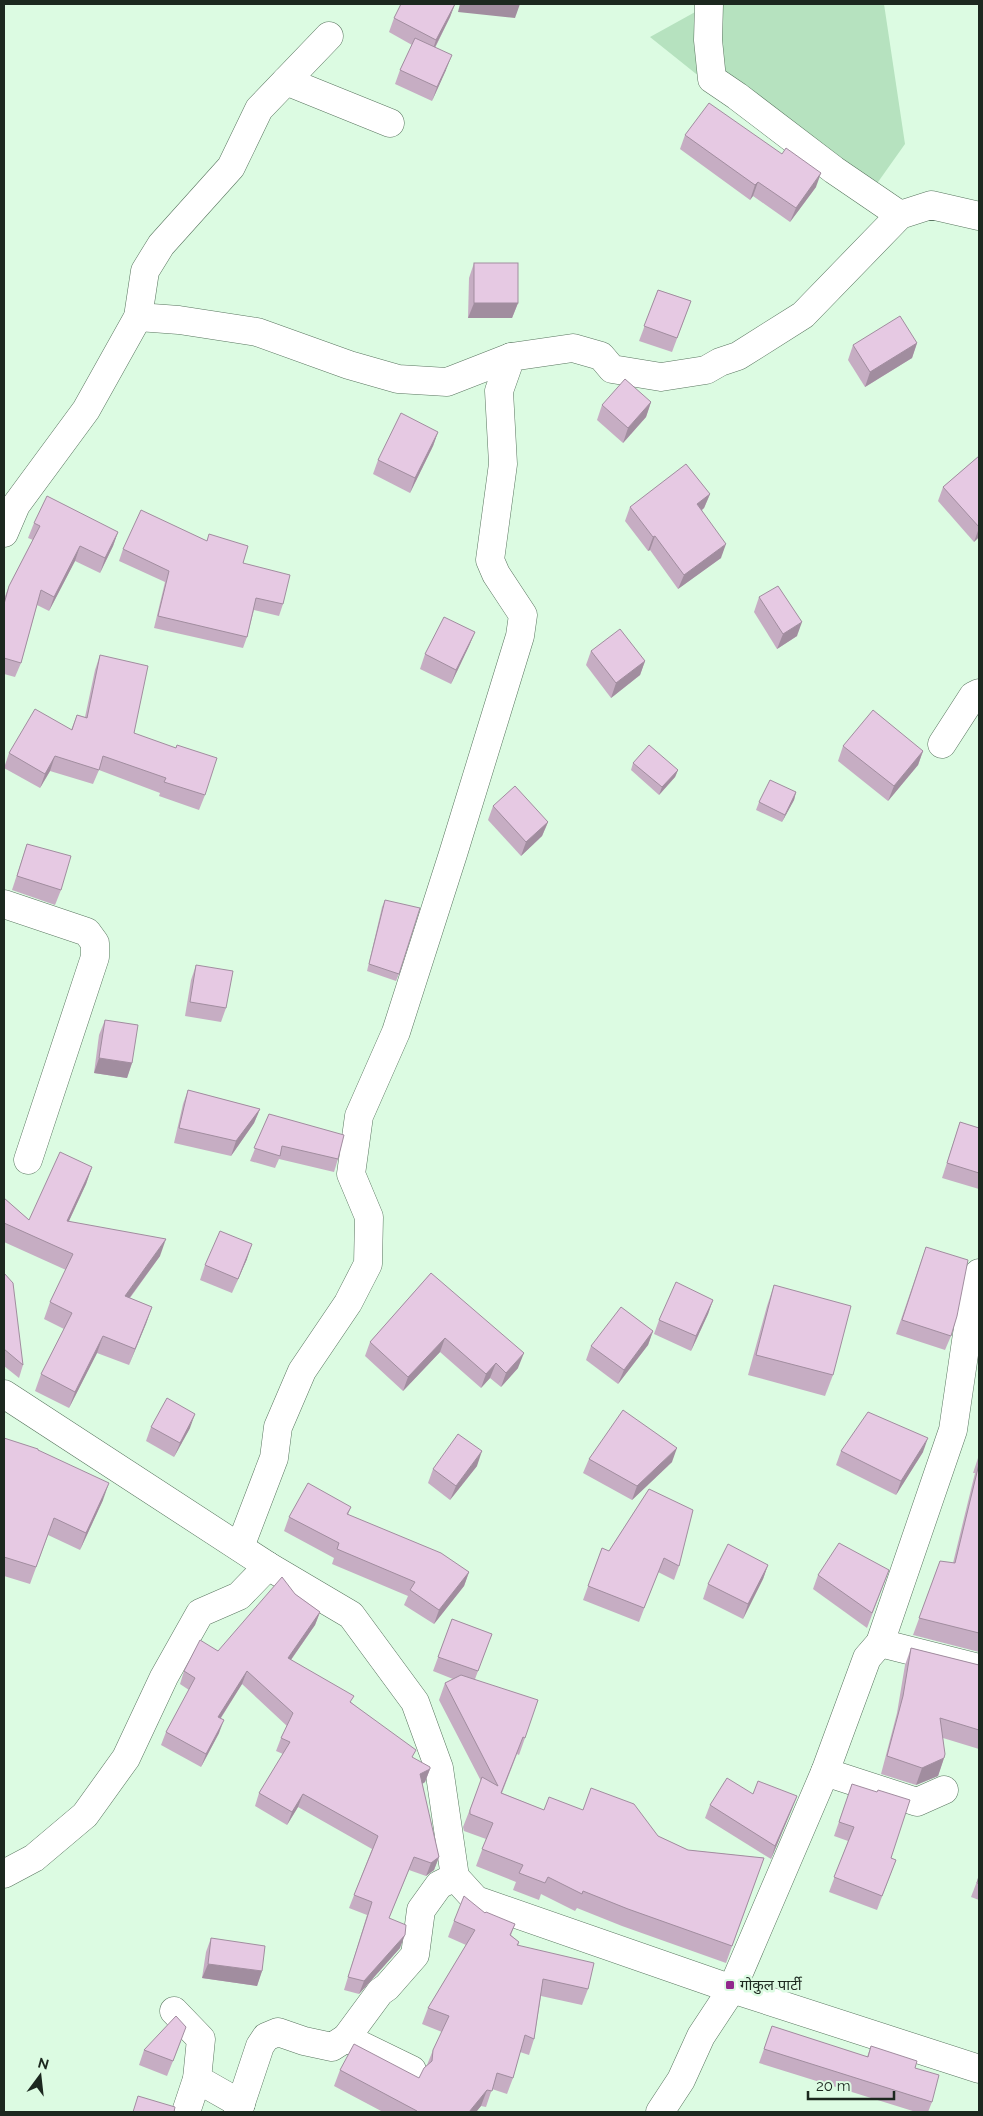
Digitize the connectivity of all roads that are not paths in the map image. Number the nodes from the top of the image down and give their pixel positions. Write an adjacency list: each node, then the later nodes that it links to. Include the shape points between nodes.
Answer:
1 (709, 4): 5 (street, via 712,79 834,170)
2 (329, 36): 3 (street)
3 (286, 80): 4 (street); 7 (street, via 259,109 231,166 160,245 145,272)
4 (390, 123)
5 (900, 214): 6 (street, via 931,205); 8 (street, via 804,315 738,356 706,370 661,377 612,369 601,356 573,348)
6 (979, 216)
7 (138, 317): 8 (street, via 257,332 398,379 447,382); 9 (street, via 86,410 16,505)
8 (511, 357): 16 (street, via 499,390 503,464 490,560 523,615 520,636 396,1032 358,1116 351,1174 369,1217 368,1264 348,1303 302,1371 278,1427 274,1458)
9 (4, 533)
10 (979, 693): 11 (street, via 973,696)
11 (942, 744)
12 (4, 904): 13 (street, via 88,932 95,943 95,957)
13 (28, 1160)
14 (979, 1273): 18 (street, via 953,1430)
15 (4, 1394): 16 (street)
16 (240, 1547): 17 (street)
17 (268, 1566): 22 (street, via 239,1596 200,1613 164,1677 126,1758 85,1816 34,1858); 23 (street, via 351,1615 415,1702 439,1768)
18 (880, 1644): 19 (street); 20 (street, via 867,1658)
19 (979, 1668)
20 (825, 1772): 21 (street, via 917,1802); 24 (street)
21 (944, 1790)
22 (4, 1874)
23 (455, 1877): 24 (street, via 476,1900); 26 (street, via 439,1885 421,1910 415,1955 380,1992)
24 (732, 1989): 27 (street); 32 (street, via 701,2036 681,2080)
25 (174, 2010): 29 (street, via 201,2039)
26 (346, 2038): 28 (street); 30 (street, via 332,2047 278,2032 266,2037)
27 (979, 2069)
28 (412, 2070)
29 (197, 2079): 30 (street); 31 (street)
30 (239, 2108)
31 (186, 2112)
32 (660, 2112)

